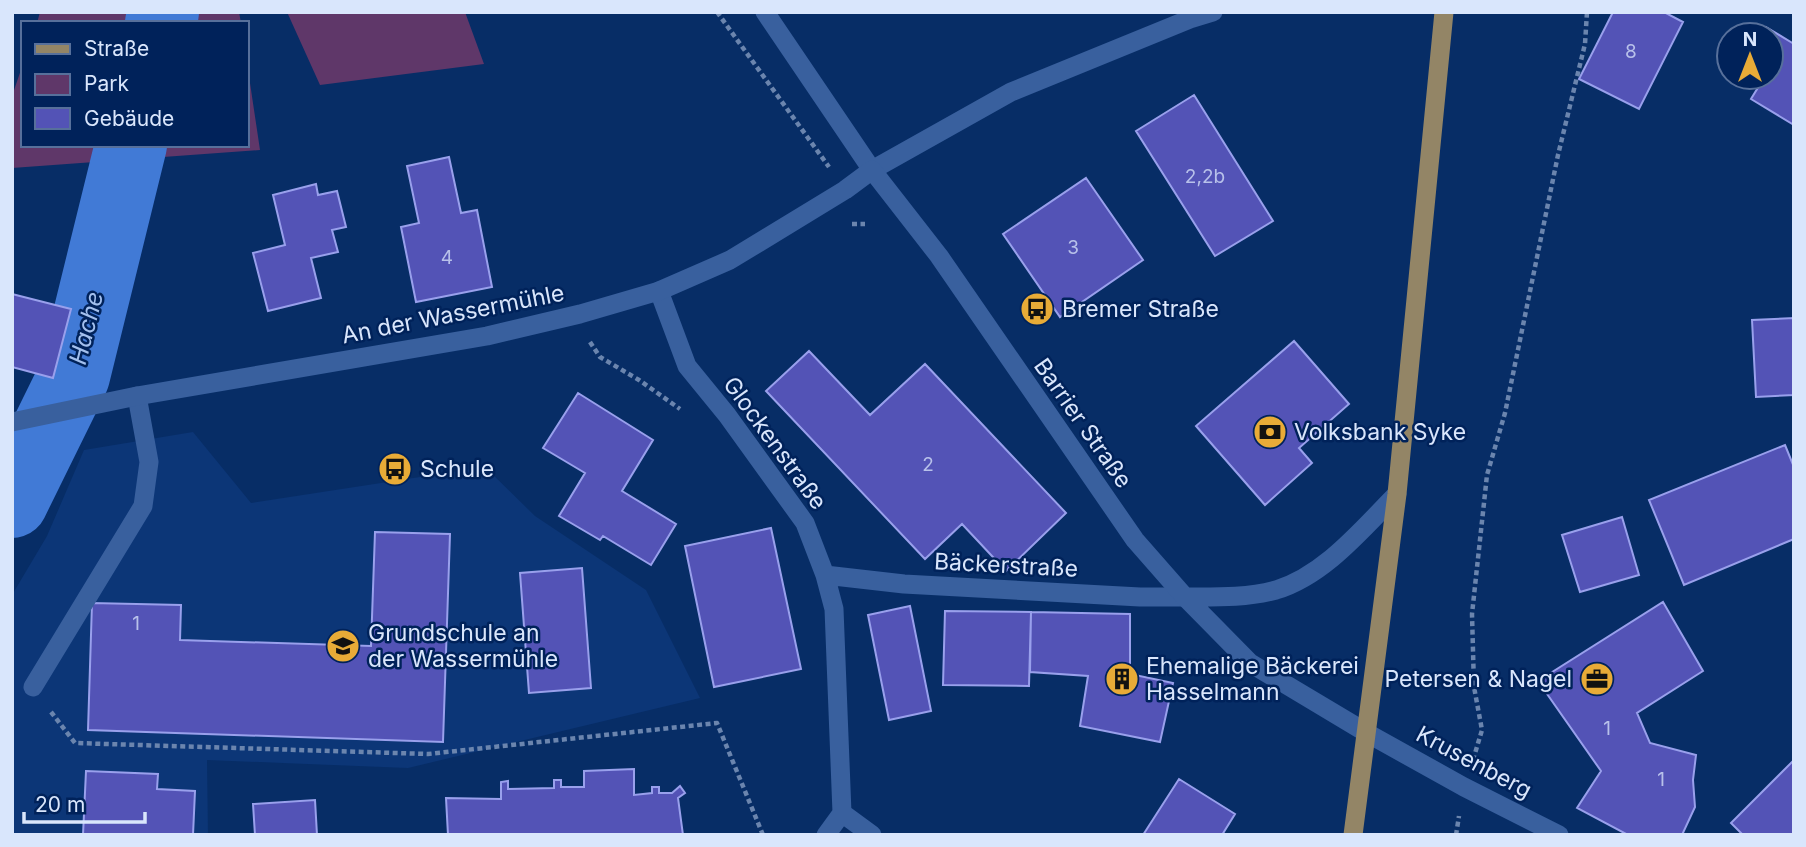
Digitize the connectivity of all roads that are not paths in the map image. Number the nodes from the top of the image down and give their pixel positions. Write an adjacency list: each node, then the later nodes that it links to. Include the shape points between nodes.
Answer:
1 (765, 12): 5 (street)
2 (1213, 12): 4 (street, An der Wassermühle)
3 (1444, 14): 9 (main road)
4 (1173, 19): 5 (street, An der Wassermühle, via 1011,92)
5 (872, 170): 6 (street, An der Wassermühle, via 730,260); 11 (street, Barrier Straße, via 939,256 1135,540)
6 (659, 291): 7 (street, An der Wassermühle, via 487,336); 10 (street, Glockenstraße, via 687,366 805,523)
7 (137, 396): 8 (street, An der Wassermühle); 12 (street, via 149,462 143,506)
8 (20, 420)
9 (1397, 494): 11 (street, via 1310,575 1248,595); 13 (main road)
10 (825, 575): 11 (street, Bäckerstraße, via 904,584); 14 (street, Glockenstraße, via 834,609)
11 (1185, 597): 13 (street, Barrier Straße, via 1250,663)
12 (33, 687)
13 (1367, 733): 17 (main road); 18 (street, Krusenberg)
14 (842, 813): 15 (street); 16 (street)
15 (826, 835)
16 (872, 835)
17 (1353, 835)
18 (1559, 835)

